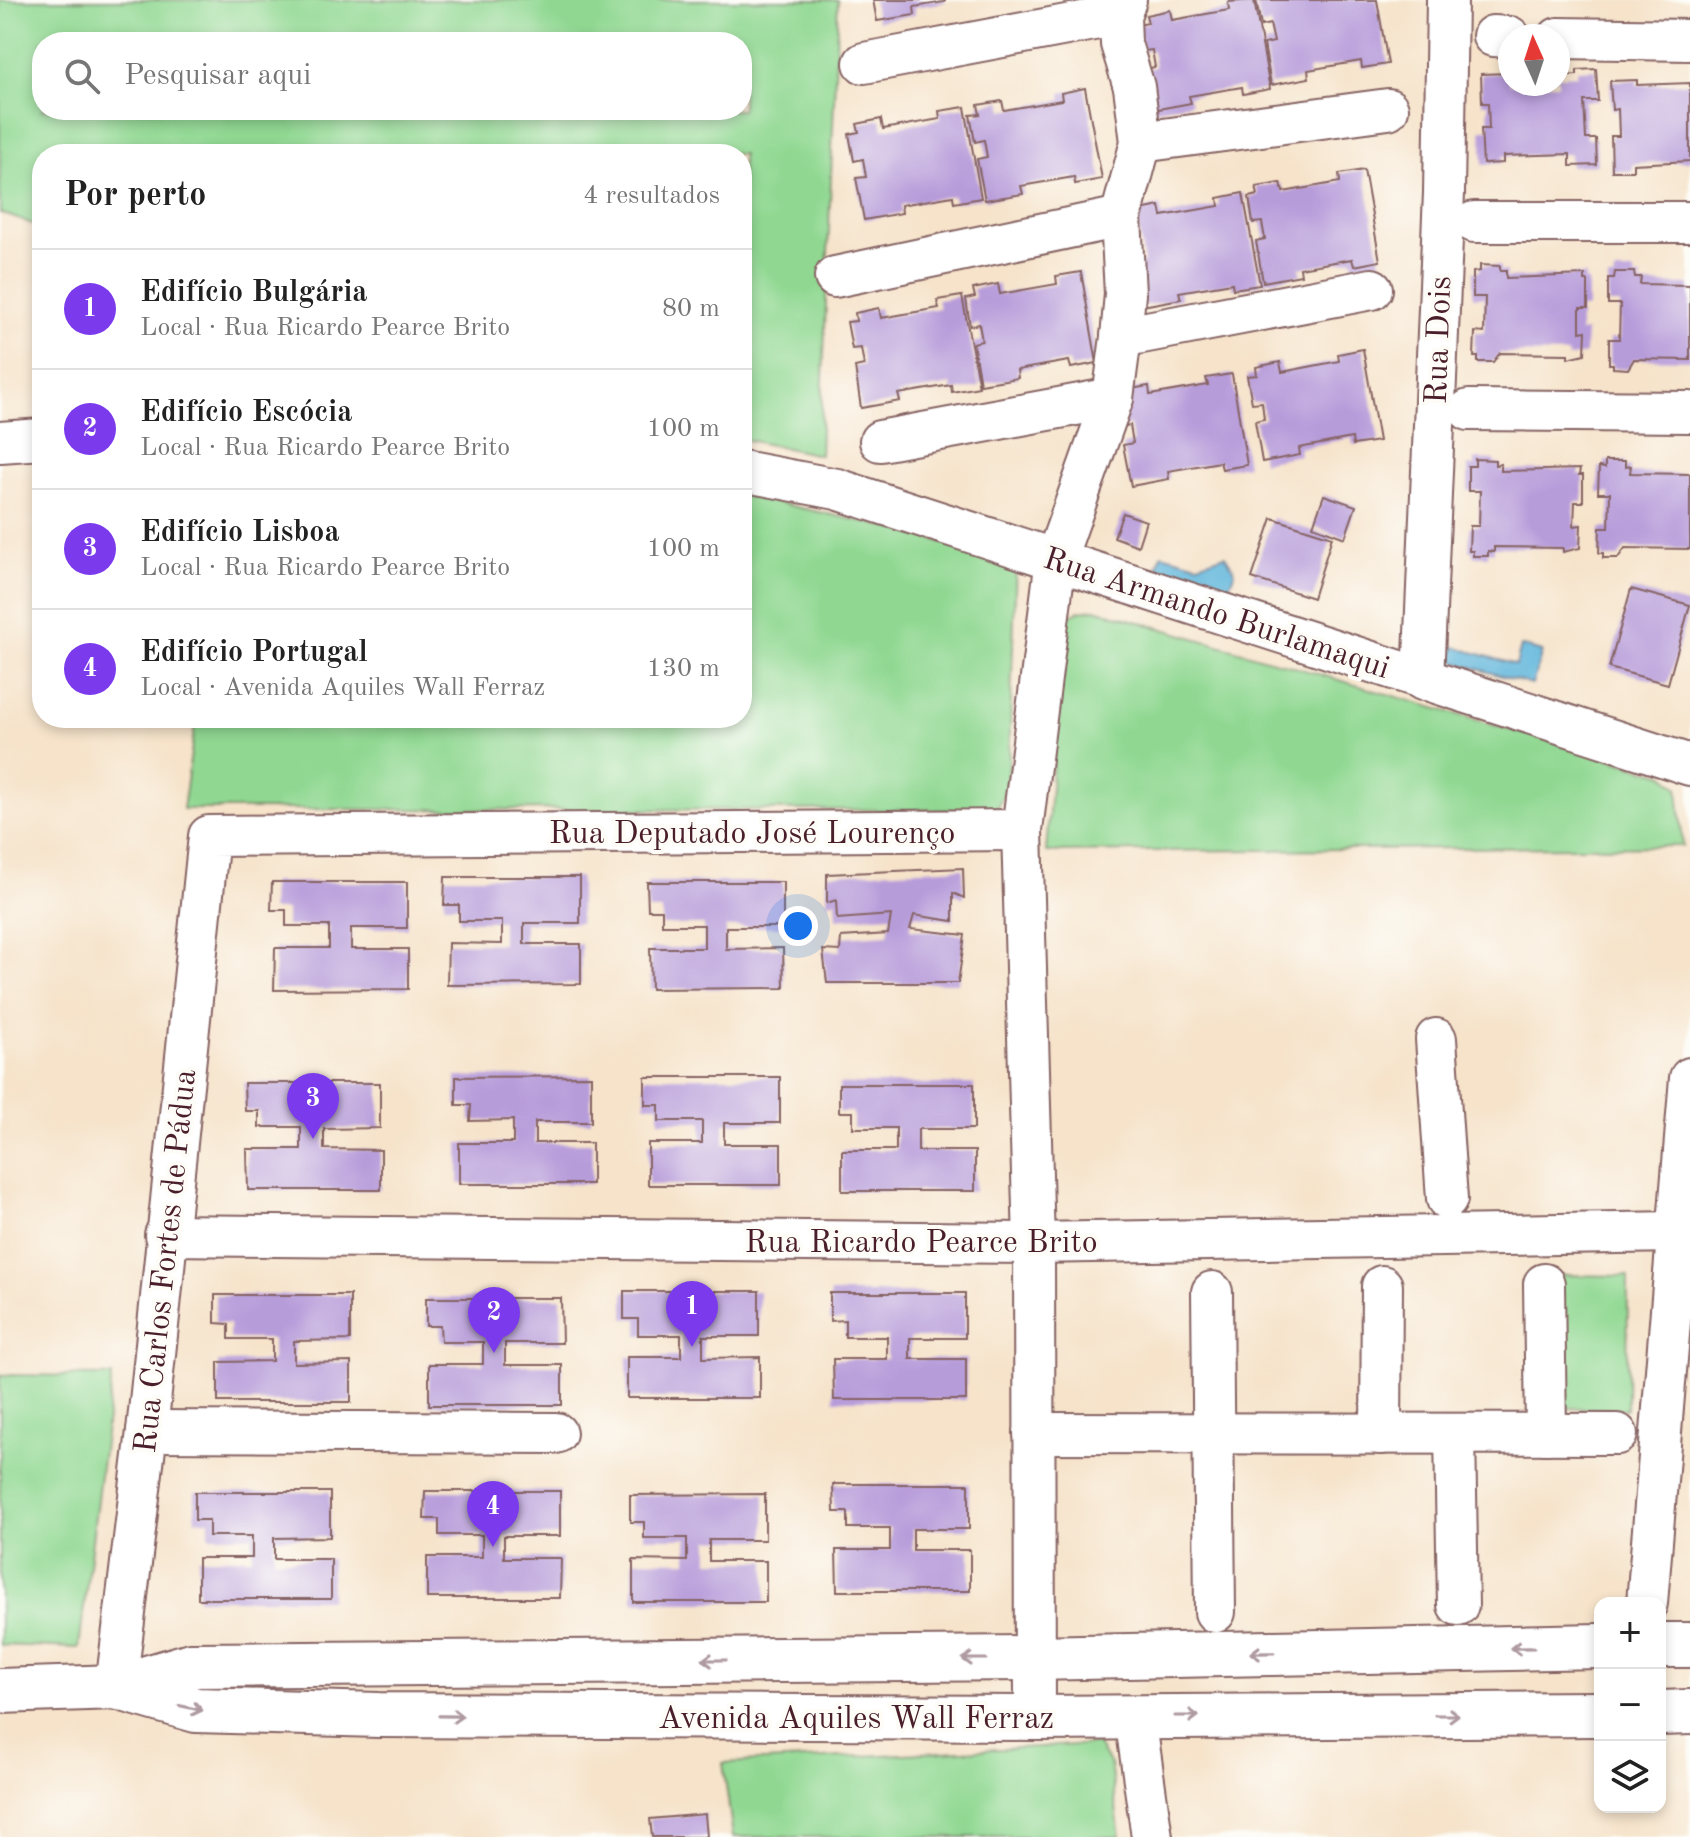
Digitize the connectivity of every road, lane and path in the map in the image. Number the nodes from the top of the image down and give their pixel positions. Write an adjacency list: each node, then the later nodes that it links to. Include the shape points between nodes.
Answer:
1 (1447, 0): 22 (street, Rua Dois)
2 (1123, 8): 5 (street); 7 (street, via 1121,44 1134,87)
3 (1570, 38): 4 (street)
4 (1690, 40)
5 (864, 63)
6 (1388, 109): 7 (street)
7 (1141, 142): 8 (street)
8 (1121, 217): 11 (street); 13 (street)
9 (1474, 222): 10 (street)
10 (1690, 222)
11 (835, 277)
12 (1372, 289): 13 (street)
13 (1121, 337): 14 (street)
14 (1113, 398): 18 (street); 21 (street)
15 (1469, 410): 16 (street)
16 (1690, 412)
17 (32, 440): 19 (street)
18 (880, 441)
19 (0, 442)
20 (752, 473): 21 (street, Rua Armando Burlamaqui, via 837,489)
21 (1056, 558): 22 (street, Rua Armando Burlamaqui); 24 (street)
22 (1423, 680): 23 (street, Rua Armando Burlamaqui)
23 (1690, 765)
24 (1022, 830): 25 (street, Rua Deputado José Lourenço); 31 (street)
25 (209, 836): 30 (street, Rua Carlos Fortes de Pádua)
26 (1436, 1039): 28 (street)
27 (1690, 1078): 29 (street)
28 (1447, 1199)
29 (1677, 1232): 31 (street, Rua Ricardo Pearce Brito); 43 (street)
30 (165, 1235): 31 (street, Rua Ricardo Pearce Brito); 35 (street, Rua Carlos Fortes de Pádua)
31 (1034, 1243): 37 (street)
32 (1544, 1284): 41 (street)
33 (1382, 1286): 39 (street)
34 (1212, 1292): 38 (street)
35 (154, 1430): 36 (street); 50 (street, Rua Carlos Fortes de Pádua)
36 (556, 1433)
37 (1050, 1433): 38 (street); 49 (street)
38 (1213, 1433): 39 (street); 45 (street)
39 (1381, 1434): 40 (street)
40 (1455, 1434): 41 (street); 44 (street)
41 (1546, 1434): 42 (street)
42 (1617, 1434)
43 (1647, 1597)
44 (1458, 1605)
45 (1215, 1612)
46 (1666, 1645): 47 (main road)
47 (1690, 1645)
48 (1594, 1646): 49 (main road, Avenida Aquiles Wall Ferraz, one-way to 49)
49 (1035, 1658): 50 (main road, Avenida Aquiles Wall Ferraz, one-way to 50, via 191,1665); 56 (street)
50 (116, 1687): 51 (main road, Avenida Aquiles Wall Ferraz); 56 (main road, Avenida Aquiles Wall Ferraz, one-way to 56, via 196,1710 454,1717)
51 (0, 1691)
52 (1690, 1712): 53 (main road)
53 (1666, 1713)
54 (1594, 1714): 55 (main road, Avenida Aquiles Wall Ferraz, one-way to 54)
55 (1135, 1717): 56 (main road, Avenida Aquiles Wall Ferraz); 57 (street)
56 (1035, 1718)
57 (1152, 1837)

